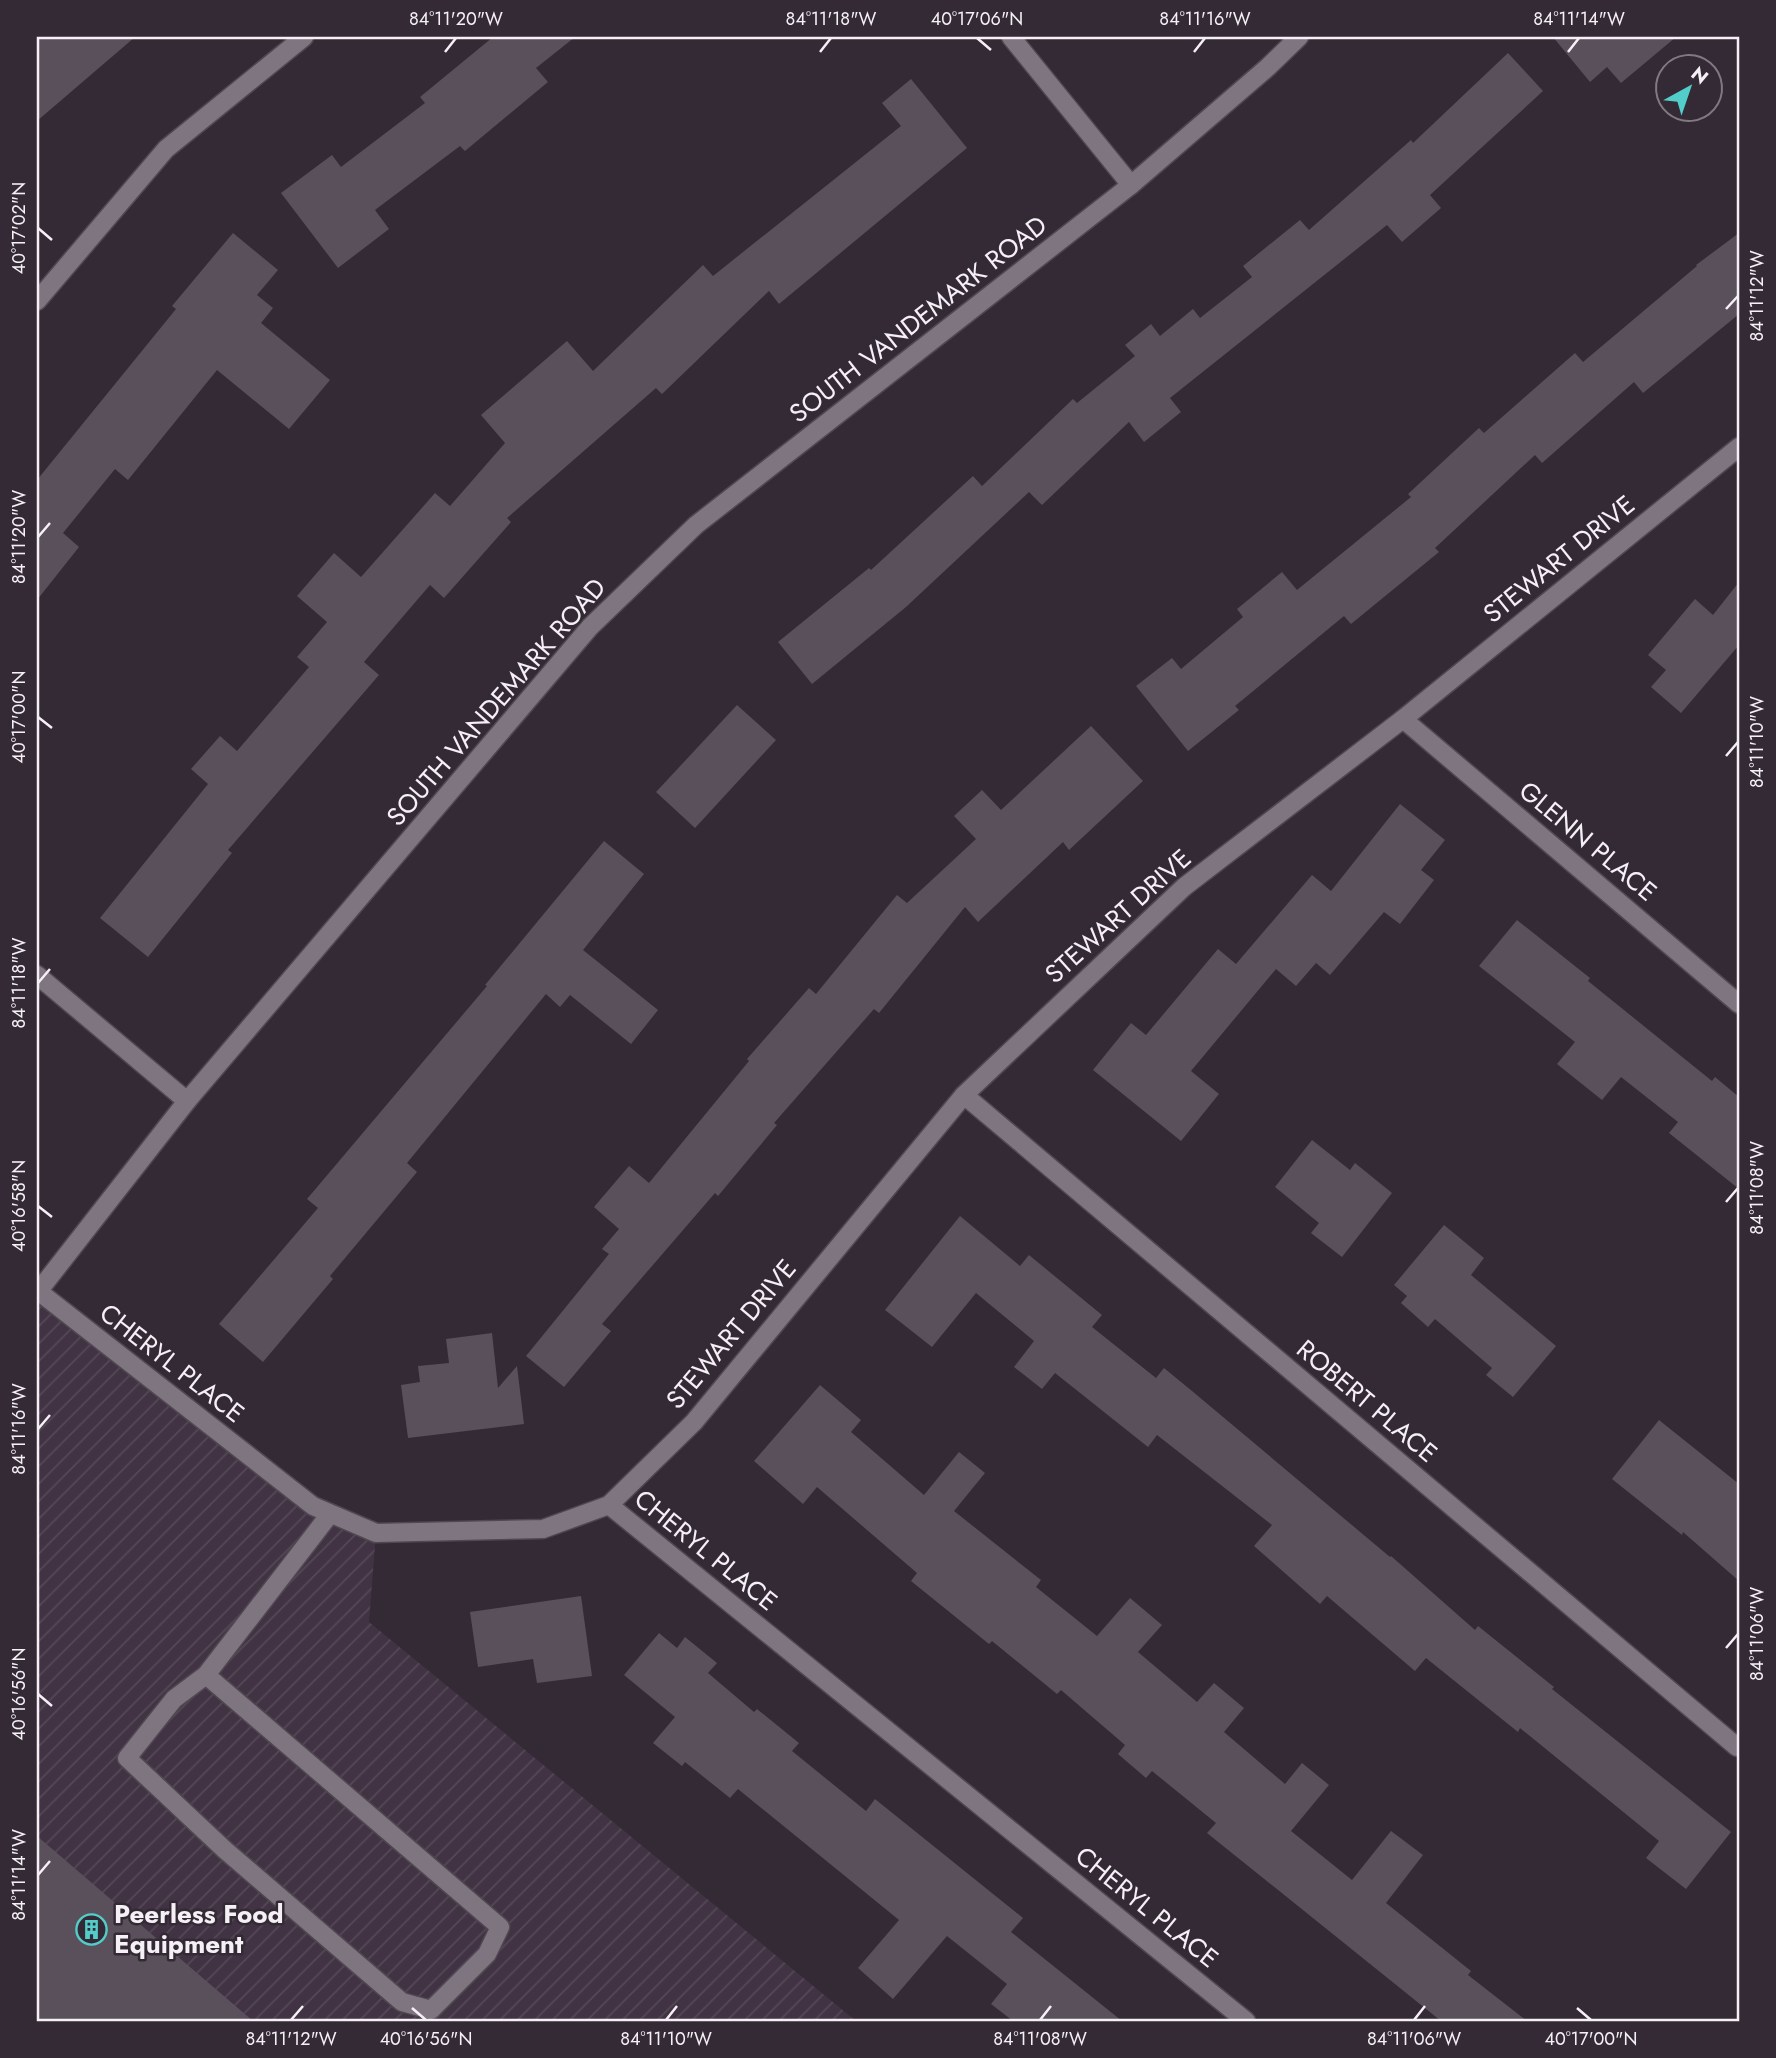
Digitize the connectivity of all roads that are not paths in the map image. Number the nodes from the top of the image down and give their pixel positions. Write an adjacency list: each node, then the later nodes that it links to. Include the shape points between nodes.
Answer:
1 (304, 37): 5 (street, via 166,149)
2 (1011, 37): 4 (street)
3 (1299, 37): 4 (street, SOUTH VANDEMARK ROAD)
4 (1131, 185): 11 (street, SOUTH VANDEMARK ROAD, via 696,525 590,627)
5 (37, 301)
6 (1739, 447): 7 (street, STEWART DRIVE)
7 (1403, 719): 9 (street, GLENN PLACE); 10 (street, STEWART DRIVE, via 1184,887)
8 (37, 975): 11 (street)
9 (1739, 1004)
10 (964, 1095): 13 (street, STEWART DRIVE, via 694,1422); 16 (street, ROBERT PLACE)
11 (187, 1101): 12 (street, SOUTH VANDEMARK ROAD)
12 (37, 1292): 14 (street, CHERYL PLACE, via 313,1506)
13 (609, 1505): 14 (street, CHERYL PLACE, via 543,1529 376,1533); 17 (street, CHERYL PLACE)
14 (330, 1514): 15 (street)
15 (206, 1675): 15 (street, via 174,1699 127,1758 225,1850 402,2002 431,2010 487,1954 500,1927)
16 (1737, 1747)
17 (1246, 2021)

